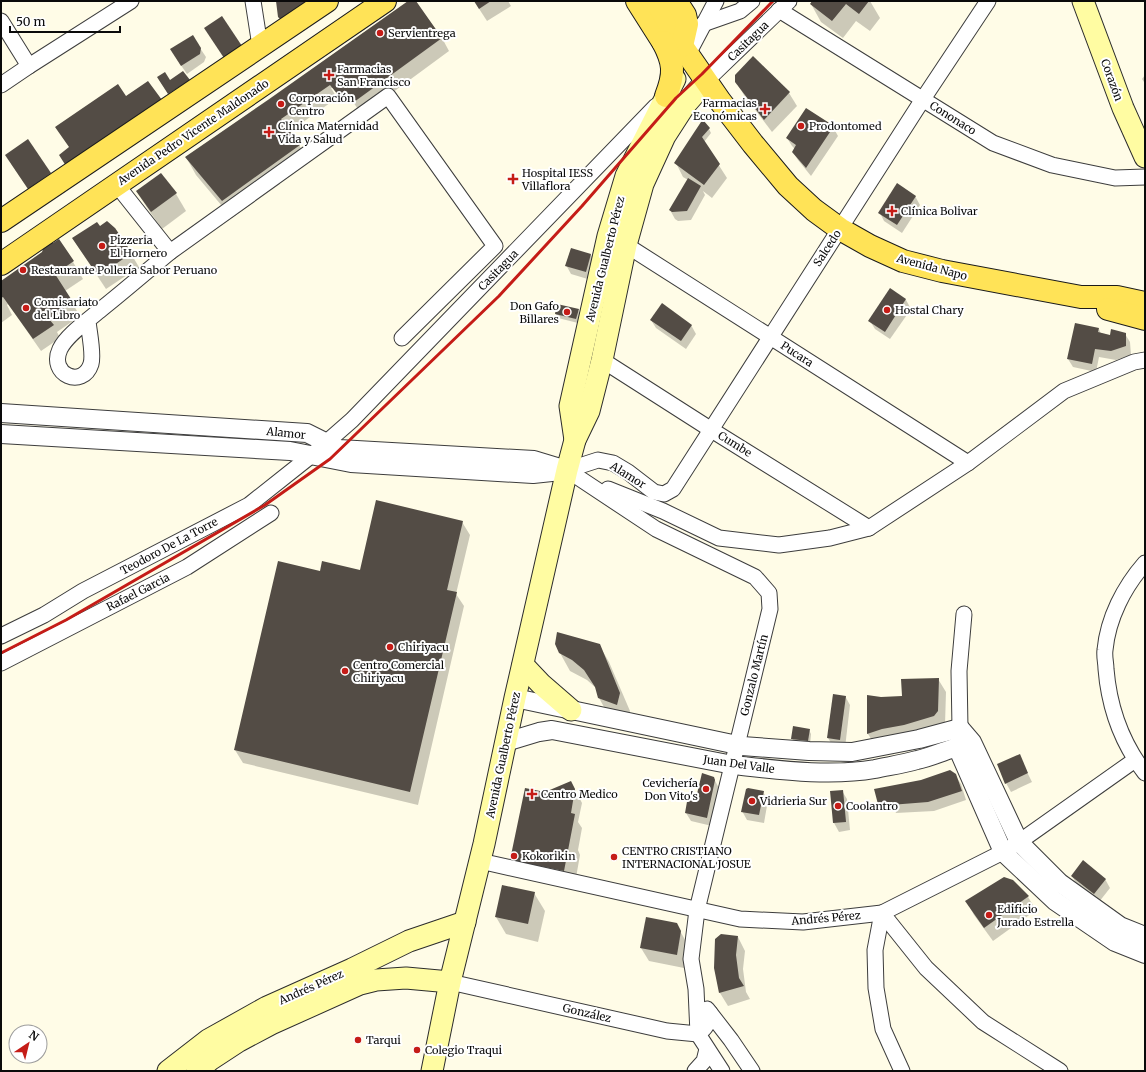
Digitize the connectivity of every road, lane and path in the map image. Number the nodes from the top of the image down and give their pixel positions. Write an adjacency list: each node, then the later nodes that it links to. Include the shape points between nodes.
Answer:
1 (131, 1): 16 (street)
2 (253, 1): 14 (street)
3 (327, 1): 14 (main road)
4 (385, 1): 23 (main road, Avenida Pedro Vicente Maldonado)
5 (637, 1): 15 (main road, Avenida Napo)
6 (716, 1): 13 (street)
7 (752, 1): 13 (street, via 740,11)
8 (1083, 1): 21 (main road, Corazón, via 1123,108)
9 (984, 2): 20 (street, Salcedo)
10 (784, 6): 17 (street, Casitagua); 20 (street, Cononaco)
11 (666, 7): 15 (main road)
12 (1, 21): 16 (street)
13 (703, 24): 15 (street)
14 (260, 46): 24 (main road)
15 (678, 47): 17 (main road, Avenida Napo); 19 (main road, via 670,54 671,82)
16 (29, 66): 18 (street)
17 (706, 81): 25 (main road, Avenida Napo, via 788,186 814,210); 26 (main road, Avenida Gualberto Pérez, via 685,105 665,136 643,184)
18 (1, 85)
19 (666, 96): 40 (main road, Avenida Gualberto Pérez, via 626,176 608,236 570,406); 41 (street, Casitagua, via 358,414)
20 (923, 99): 22 (street, Cononaco, via 993,143 1052,166 1115,178); 25 (street, Salcedo)
21 (1145, 157)
22 (1145, 177)
23 (116, 184): 27 (street); 28 (main road, Avenida Pedro Vicente Maldonado)
24 (1, 221)
25 (840, 228): 29 (main road, Avenida Napo, via 870,246 903,261 942,271); 33 (street, Salcedo)
26 (626, 245): 33 (street, Pucara); 35 (main road, Avenida Gualberto Pérez)
27 (170, 252): 32 (street); 34 (street, via 388,96 495,246)
28 (1, 264)
29 (1081, 297): 30 (main road, Avenida Napo, via 1117,297); 31 (main road, Avenida Napo, via 1114,311)
30 (1145, 303)
31 (1145, 319)
32 (88, 321)
33 (770, 337): 38 (street, Salcedo); 43 (street, Pucara)
34 (402, 338)
35 (602, 360): 38 (street, Cumbe); 40 (main road, Avenida Gualberto Pérez, via 589,411)
36 (1145, 360): 43 (street, via 1134,362 1064,391)
37 (1, 413): 41 (street, Alamor, via 307,433)
38 (710, 429): 45 (street, Salcedo, via 672,489); 47 (street, Cumbe)
39 (1, 434): 42 (street, Alamor)
40 (575, 440): 44 (main road, Avenida Gualberto Pérez)
41 (327, 442): 42 (street, Teodoro De La Torre); 44 (street, Alamor, via 339,449 534,460)
42 (312, 455): 44 (street, Alamor, via 351,463 533,474); 50 (street, Teodoro De La Torre, via 249,505)
43 (968, 463): 47 (street)
44 (567, 470): 45 (street, Alamor, via 598,460 613,463 654,492); 47 (street, via 664,511 719,538 779,545 830,538); 52 (main road, Avenida Gualberto Pérez); 58 (street, Gonzalo Martín, via 656,529 755,577 769,593 770,609)
45 (664, 494)
46 (271, 513): 51 (street, Rafael Garcia, via 187,567)
47 (869, 528)
48 (1145, 563): 59 (street, via 1120,599 1110,623 1105,651 1112,708)
49 (964, 614): 55 (street, via 959,671)
50 (1, 636)
51 (1, 663)
52 (523, 665): 53 (main road, Avenida Gualberto Pérez); 54 (main road)
53 (515, 698): 54 (street, Juan Del Valle); 56 (main road, Avenida Gualberto Pérez)
54 (571, 710): 58 (street, Juan Del Valle)
55 (960, 728): 57 (street); 58 (street, Juan Del Valle, via 852,752)
56 (506, 742): 60 (street, Juan Del Valle, via 552,730); 64 (main road, Avenida Gualberto Pérez)
57 (965, 744): 60 (street, Juan Del Valle, via 917,760 874,769 810,772); 62 (street); 63 (street)
58 (736, 745): 60 (street, Gonzalo Martín)
59 (1135, 760): 61 (street); 62 (street, Andrés Pérez)
60 (733, 765): 65 (street, Gonzalo Martín)
61 (1145, 773)
62 (1019, 842): 63 (street, Andrés Pérez); 68 (street, via 1060,883 1120,926)
63 (1003, 852): 66 (street, Andrés Pérez); 69 (street, via 1055,901 1115,942)
64 (480, 861): 65 (street, Andrés Pérez); 67 (main road, Avenida Gualberto Pérez)
65 (697, 910): 66 (street, Andrés Pérez, via 740,919 803,922); 71 (street, Gonzalo Martín, via 691,959)
66 (882, 913): 81 (street, via 875,950 876,988 883,1030); 82 (street, via 926,968 983,1022)
67 (465, 922): 70 (main road, Avenida Gualberto Pérez); 75 (main road, Andrés Pérez, via 409,941 267,1007 208,1040)
68 (1145, 936)
69 (1145, 954)
70 (450, 982): 73 (street, González, via 667,1031); 76 (main road, Andrés Pérez, via 406,978 360,984 239,1041); 77 (main road, Avenida Gualberto Pérez)
71 (696, 989): 72 (street, Gonzalo Martín); 73 (street, Gonzalo Martín)
72 (710, 1013): 73 (street, via 707,1026); 80 (street, Gonzalo Martín)
73 (698, 1034): 74 (street, Gonzalo Martín)
74 (707, 1049): 78 (street, via 704,1061); 79 (street, Gonzalo Martín)
75 (168, 1071)
76 (197, 1071)
77 (432, 1071)
78 (695, 1071)
79 (722, 1071)
80 (752, 1071)
81 (902, 1071)
82 (1060, 1071)

